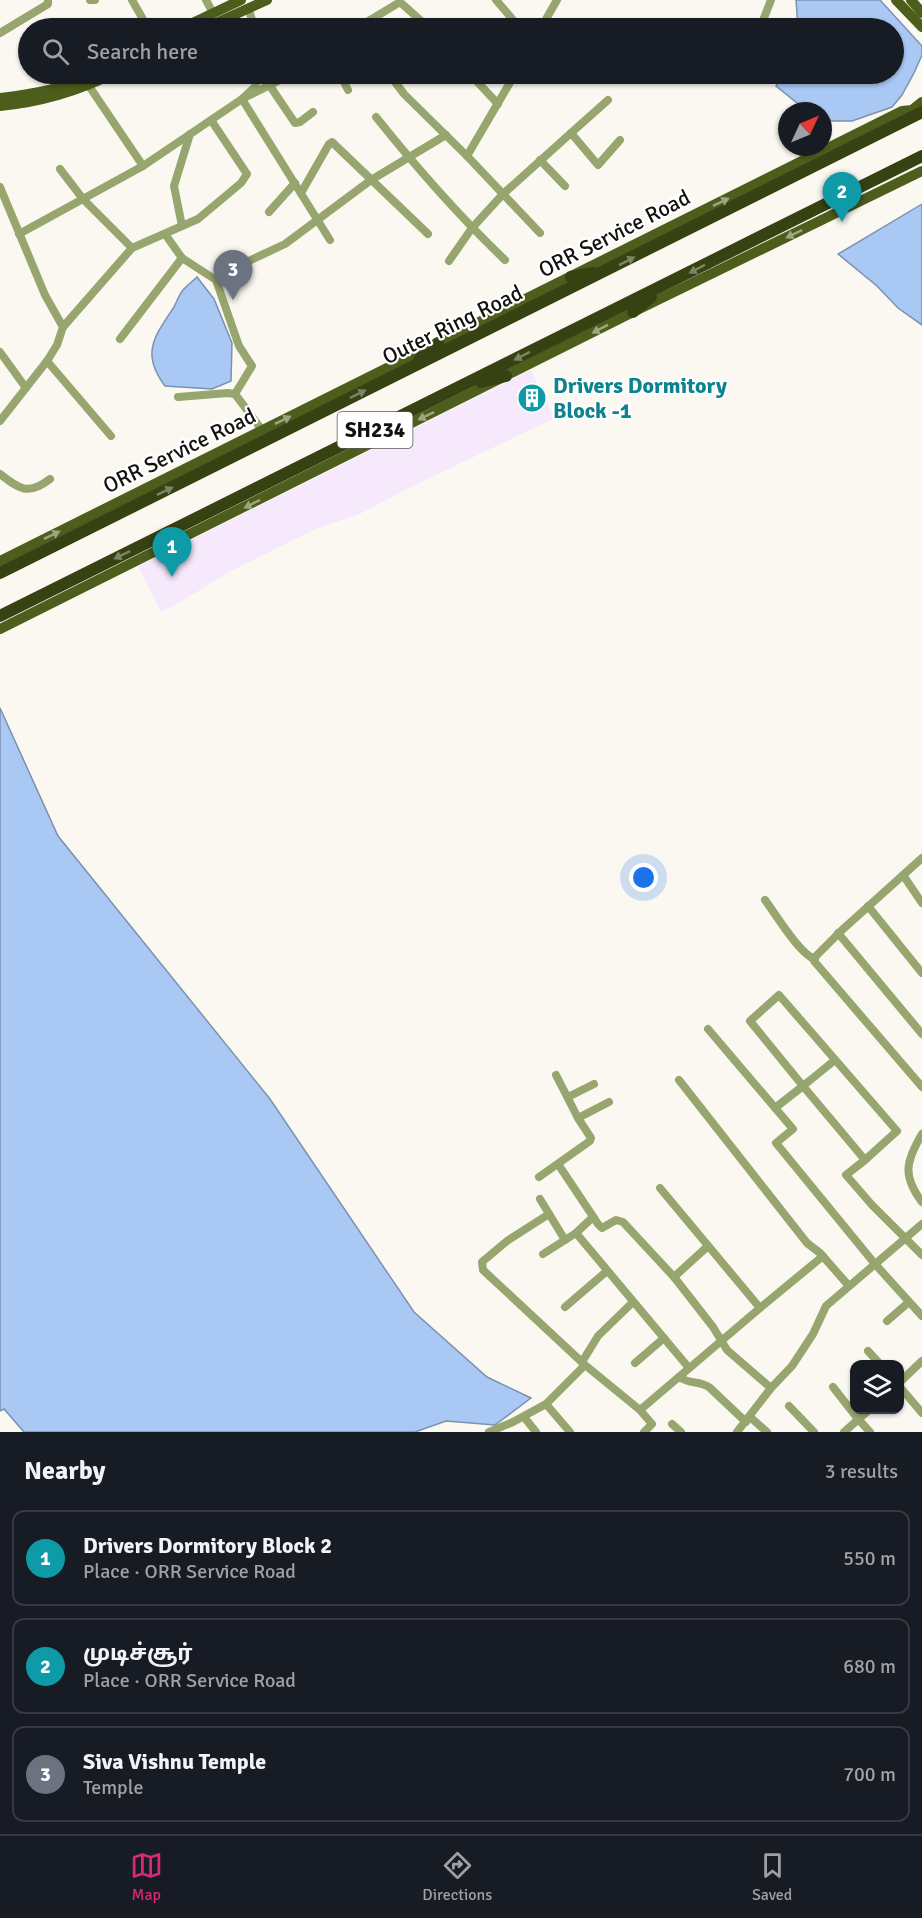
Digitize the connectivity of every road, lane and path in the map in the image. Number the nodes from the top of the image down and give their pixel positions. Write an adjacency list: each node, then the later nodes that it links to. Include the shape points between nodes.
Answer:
1 (48, 0): 16 (street, via 48,4)
2 (90, 0): 3 (street)
3 (95, 0)
4 (132, 0): 17 (street)
5 (206, 0): 14 (street)
6 (267, 0): 13 (main road)
7 (496, 0): 23 (street)
8 (557, 0): 24 (street)
9 (771, 0): 25 (street)
10 (896, 0): 27 (main road)
11 (911, 0): 15 (main road)
12 (400, 1): 21 (street); 22 (street)
13 (244, 3): 14 (main road); 19 (main road); 20 (street)
14 (213, 13): 18 (main road)
15 (922, 13)
16 (25, 18)
17 (142, 18)
18 (203, 18)
19 (221, 18)
20 (251, 18)
21 (373, 18)
22 (418, 18)
23 (511, 18)
24 (547, 18)
25 (764, 18)
26 (18, 22): 28 (street)
27 (922, 27)
28 (0, 33)
29 (69, 84): 40 (main road)
30 (93, 84): 37 (main road)
31 (256, 84): 41 (street)
32 (274, 84): 38 (street)
33 (345, 84): 39 (street)
34 (396, 84): 51 (street)
35 (479, 84): 43 (street)
36 (509, 84): 43 (street)
37 (89, 86): 45 (main road, via 33,102); 57 (street)
38 (270, 86): 41 (street); 46 (street, via 295,123)
39 (348, 90)
40 (0, 98)
41 (242, 99): 48 (street); 61 (street)
42 (608, 100): 50 (street)
43 (498, 104): 53 (street)
44 (922, 104): 80 (highway, Outer Ring Road / SH234, one-way to 44); 81 (main road, ORR Service Road, one-way to 44)
45 (0, 106)
46 (314, 112)
47 (376, 117): 55 (street)
48 (211, 120): 49 (street); 69 (street, via 247,174 198,219)
49 (190, 133): 57 (street); 69 (street, via 174,186)
50 (571, 133): 52 (street, via 598,165); 56 (street)
51 (446, 135): 53 (street); 55 (street)
52 (620, 140)
53 (467, 156): 65 (street)
54 (922, 156): 83 (highway, SH234, one-way to 83)
55 (409, 157): 60 (street); 70 (street)
56 (540, 160): 62 (street); 65 (street)
57 (143, 166): 66 (street)
58 (60, 169): 66 (street)
59 (922, 171): 84 (main road, one-way to 84)
60 (371, 180): 64 (street, via 335,143 330,143); 68 (street); 74 (street)
61 (294, 183): 64 (street); 67 (street)
62 (565, 186)
63 (0, 187): 72 (street)
64 (301, 193): 68 (street)
65 (503, 194): 70 (street); 71 (street)
66 (82, 200): 72 (street); 76 (street)
67 (269, 212)
68 (317, 220): 75 (street); 82 (street, via 285,244)
69 (182, 226): 73 (street)
70 (472, 228): 78 (street); 79 (street)
71 (540, 233)
72 (19, 234): 85 (street)
73 (165, 234): 76 (street); 77 (street)
74 (428, 234)
75 (330, 240)
76 (132, 248): 85 (street)
77 (182, 258): 82 (street); 86 (street)
78 (505, 260)
79 (449, 261)
80 (608, 270): 81 (highway); 90 (highway, Outer Ring Road / SH234)
81 (571, 277): 87 (main road, ORR Service Road)
82 (216, 280): 94 (street, via 239,346 252,366)
83 (666, 284): 84 (highway); 92 (highway, SH234, one-way to 92)
84 (633, 312): 91 (main road, one-way to 91)
85 (63, 327): 89 (street)
86 (120, 339)
87 (438, 343): 90 (highway); 97 (main road, ORR Service Road, one-way to 87)
88 (0, 352): 93 (street)
89 (47, 361): 93 (street); 98 (street)
90 (409, 369): 102 (highway, Outer Ring Road / SH234, one-way to 90)
91 (507, 376): 92 (highway); 104 (main road, one-way to 104)
92 (462, 386): 103 (highway, SH234, one-way to 103)
93 (26, 388): 96 (street)
94 (235, 394): 95 (street); 97 (street)
95 (178, 397)
96 (0, 421)
97 (262, 430): 101 (main road, ORR Service Road, one-way to 97)
98 (111, 436)
99 (0, 474): 100 (street, via 28,490 39,488)
100 (50, 479)
101 (0, 561)
102 (0, 573)
103 (0, 616)
104 (0, 629)
105 (922, 858): 106 (street)
106 (903, 875): 108 (street); 109 (street)
107 (765, 900): 111 (street, via 800,947)
108 (922, 903)
109 (868, 906): 110 (street); 112 (street)
110 (838, 933): 111 (street); 114 (street)
111 (814, 959): 120 (street)
112 (922, 973)
113 (708, 1029): 123 (street)
114 (922, 1034)
115 (836, 1060): 119 (street); 119 (street, via 779,995 750,1021); 126 (street, via 897,1131)
116 (556, 1075): 121 (street)
117 (679, 1080): 141 (street, via 807,1243)
118 (594, 1084): 121 (street)
119 (803, 1086): 123 (street); 126 (street)
120 (922, 1088)
121 (568, 1097): 124 (street)
122 (609, 1102): 124 (street)
123 (775, 1108): 142 (street, via 793,1129 776,1143)
124 (578, 1118): 127 (street, via 590,1141)
125 (922, 1134): 130 (street, via 907,1165 912,1189)
126 (865, 1160): 136 (street, via 846,1175)
127 (558, 1164): 128 (street); 133 (street)
128 (539, 1177)
129 (660, 1188): 138 (street)
130 (921, 1198)
131 (540, 1200): 132 (street)
132 (549, 1214): 137 (street); 156 (street, via 507,1241 481,1266)
133 (593, 1217): 135 (street); 144 (street, via 602,1228 616,1220 623,1222)
134 (922, 1224): 136 (street)
135 (576, 1233): 137 (street); 143 (street)
136 (905, 1238): 140 (street); 142 (street)
137 (565, 1240): 139 (street)
138 (708, 1246): 144 (street); 149 (street)
139 (543, 1254)
140 (922, 1255)
141 (823, 1256): 145 (street); 149 (street)
142 (875, 1264): 145 (street); 147 (street)
143 (607, 1270): 146 (street); 148 (street)
144 (674, 1277): 153 (street)
145 (849, 1286): 162 (street, via 826,1306 792,1366)
146 (633, 1302): 152 (street); 156 (street, via 598,1335)
147 (909, 1302): 150 (street); 151 (street)
148 (565, 1307)
149 (759, 1308): 153 (street)
150 (922, 1316)
151 (887, 1321)
152 (664, 1338): 158 (street); 159 (street)
153 (722, 1341): 159 (street); 162 (street, via 727,1350)
154 (868, 1351): 155 (street)
155 (876, 1360)
156 (583, 1363): 165 (street); 167 (street)
157 (922, 1363): 161 (street)
158 (635, 1364)
159 (689, 1368): 160 (street)
160 (679, 1377): 167 (street); 171 (street, via 703,1383)
161 (904, 1379)
162 (771, 1388): 171 (street)
163 (833, 1388): 172 (street)
164 (904, 1392): 168 (street)
165 (546, 1404): 170 (street); 176 (street)
166 (789, 1406): 181 (street)
167 (640, 1410): 177 (street, via 652,1424)
168 (922, 1413)
169 (864, 1414): 172 (street)
170 (524, 1417): 174 (street); 175 (street)
171 (748, 1419): 179 (street); 180 (street)
172 (858, 1419): 182 (street); 183 (street)
173 (672, 1424): 178 (street)
174 (489, 1432)
175 (536, 1432)
176 (570, 1432)
177 (644, 1432)
178 (681, 1432)
179 (737, 1432)
180 (766, 1432)
181 (814, 1432)
182 (844, 1432)
183 (870, 1432)

